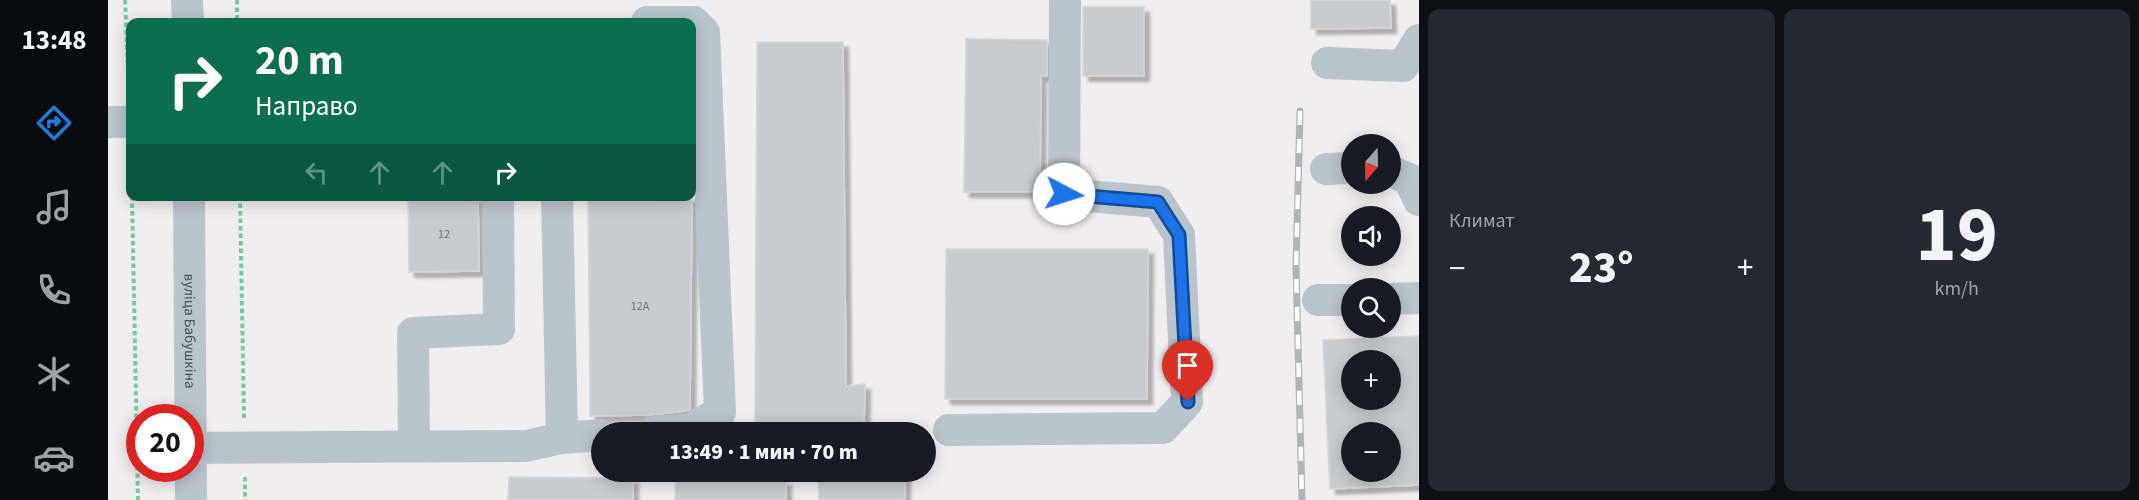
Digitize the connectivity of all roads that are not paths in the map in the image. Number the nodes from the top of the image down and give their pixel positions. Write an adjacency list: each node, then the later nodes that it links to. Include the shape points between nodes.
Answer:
1 (187, 0): 3 (street)
2 (1065, 0): 20 (street, via 1064,194 1158,202 1179,235 1188,402 1163,428)
3 (188, 18)
4 (696, 24): 19 (street, via 704,32 720,412)
5 (1419, 40): 6 (street, via 1403,66)
6 (1327, 63)
7 (108, 122): 8 (street)
8 (126, 122)
9 (1401, 176): 10 (street, via 1409,179)
10 (1419, 200)
11 (189, 201): 18 (street, вуліца Бабушкіна)
12 (498, 201): 23 (street, via 500,329 413,333)
13 (557, 201): 22 (street)
14 (1419, 298): 15 (street)
15 (1401, 299)
16 (1318, 300): 17 (street)
17 (1341, 300)
18 (191, 404)
19 (703, 422)
20 (949, 430)
21 (591, 436): 22 (street)
22 (562, 438): 23 (street, via 526,446)
23 (414, 446): 24 (street)
24 (204, 448)
25 (191, 482): 26 (street, вуліца Бабушкіна)
26 (191, 500)

